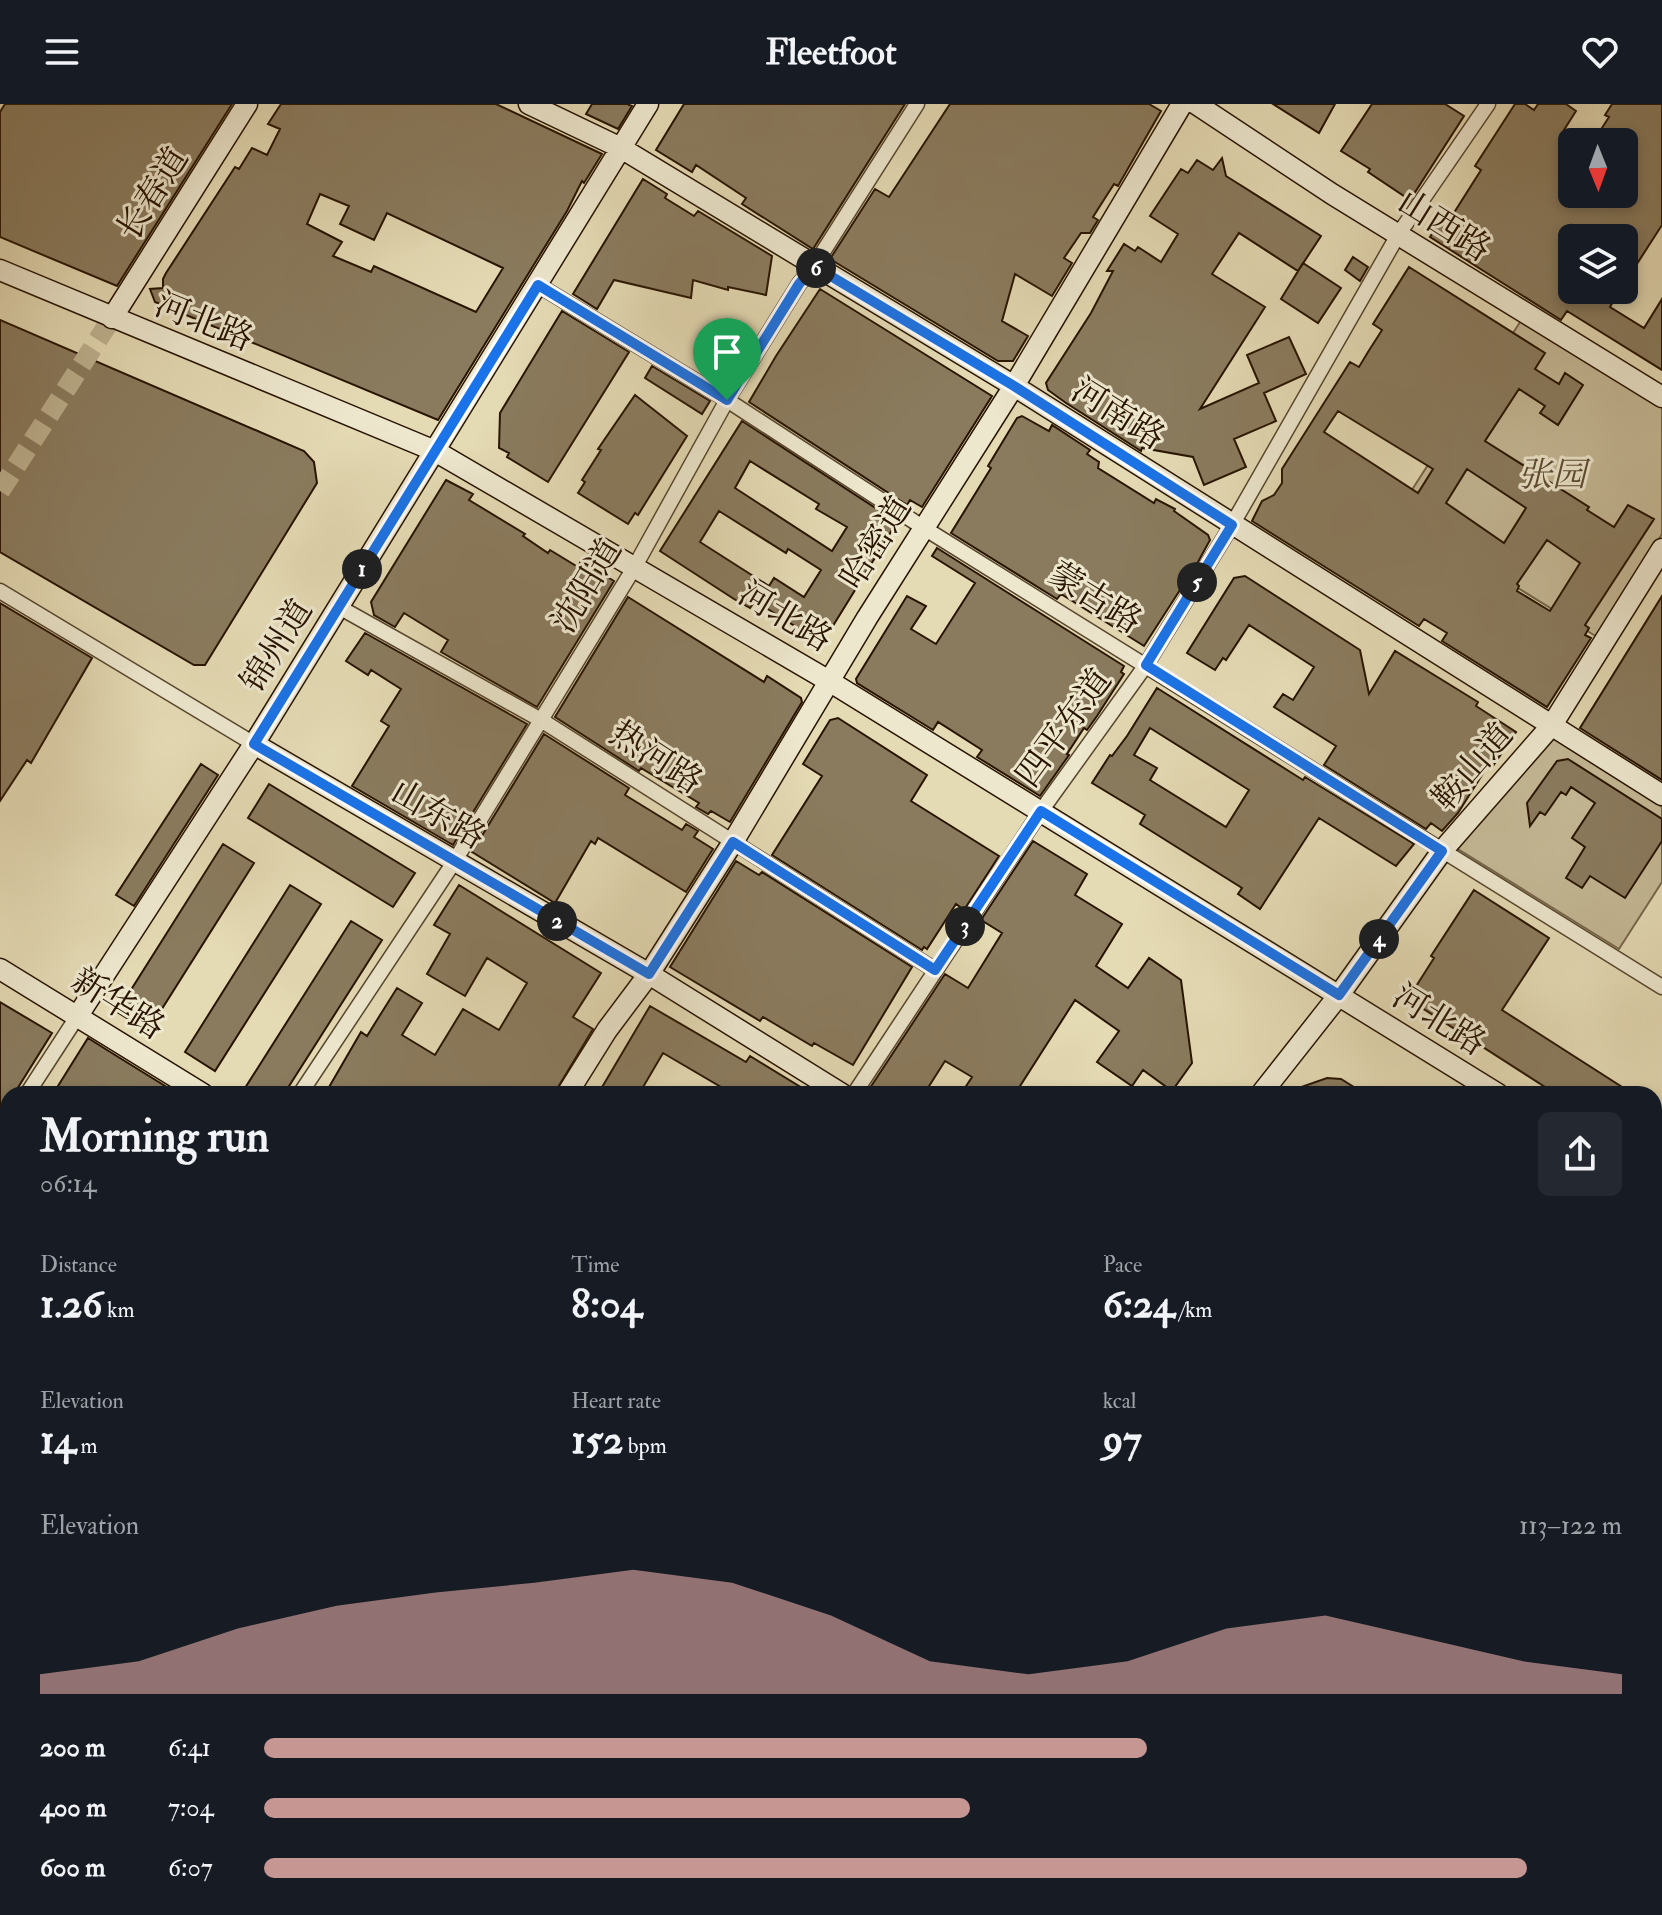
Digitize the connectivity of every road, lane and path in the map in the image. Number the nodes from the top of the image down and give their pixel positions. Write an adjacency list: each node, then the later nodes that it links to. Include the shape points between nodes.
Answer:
1 (247, 104): 13 (street, 长春道)
2 (529, 104): 8 (street, 河南路)
3 (648, 104): 8 (street, 锦州道)
4 (917, 104): 10 (street, 沈阳道)
5 (1182, 104): 14 (street, 哈密道)
6 (1196, 104): 9 (street, 山西路)
7 (1488, 104): 9 (street, 四平东道)
8 (621, 148): 10 (street, 河南路); 12 (street, 锦州道)
9 (1398, 235): 15 (street, 山西路); 18 (street, 四平东道)
10 (814, 266): 14 (street, 河南路); 16 (street, 沈阳道)
11 (0, 270): 13 (street, 河北路)
12 (538, 285): 16 (street, 蒙古路); 17 (street, 锦州道)
13 (112, 318): 17 (street, 河北路)
14 (1014, 386): 18 (street, 河南路); 19 (street, 哈密道)
15 (1662, 397)
16 (727, 400): 19 (street, 蒙古路); 21 (street, 沈阳道)
17 (435, 451): 21 (street, 河北路); 23 (street, 锦州道)
18 (1232, 525): 24 (street, 四平东道); 27 (street, 河南路)
19 (924, 528): 24 (street, 蒙古路); 25 (street, 哈密道)
20 (1662, 549): 27 (street, 鞍山道)
21 (634, 568): 25 (street, 河北路); 26 (street, 沈阳道)
22 (0, 591): 28 (street, 山东路)
23 (339, 607): 26 (street, 热河路); 28 (street, 锦州道)
24 (1146, 665): 30 (street, 四平东道); 32 (street, 蒙古路)
25 (829, 681): 30 (street, 河北路); 31 (street, 哈密道)
26 (541, 720): 31 (street, 热河路); 33 (street, 沈阳道)
27 (1552, 725): 29 (street, 河南路); 32 (street, 鞍山道)
28 (254, 744): 33 (street, 山东路); 39 (street, 锦州道)
29 (1662, 795)
30 (1041, 811): 35 (street, 四平东道); 38 (street, 河北路)
31 (733, 842): 35 (street, 热河路); 36 (street, 哈密道)
32 (1442, 851): 37 (street, 蒙古路); 38 (street, 鞍山道)
33 (454, 862): 36 (street, 山东路); 42 (street, 沈阳道)
34 (0, 969): 39 (street, 新华路)
35 (935, 970): 45 (street, 四平东道)
36 (649, 974): 43 (street, 哈密道); 44 (street, 山东路)
37 (1662, 987)
38 (1339, 995): 46 (street, 鞍山道); 47 (street, 河北路)
39 (77, 1017): 40 (street, 锦州道); 41 (street, 新华路)
40 (32, 1086)
41 (190, 1086)
42 (305, 1086)
43 (572, 1086)
44 (829, 1086)
45 (859, 1086)
46 (1267, 1086)
47 (1485, 1086)

